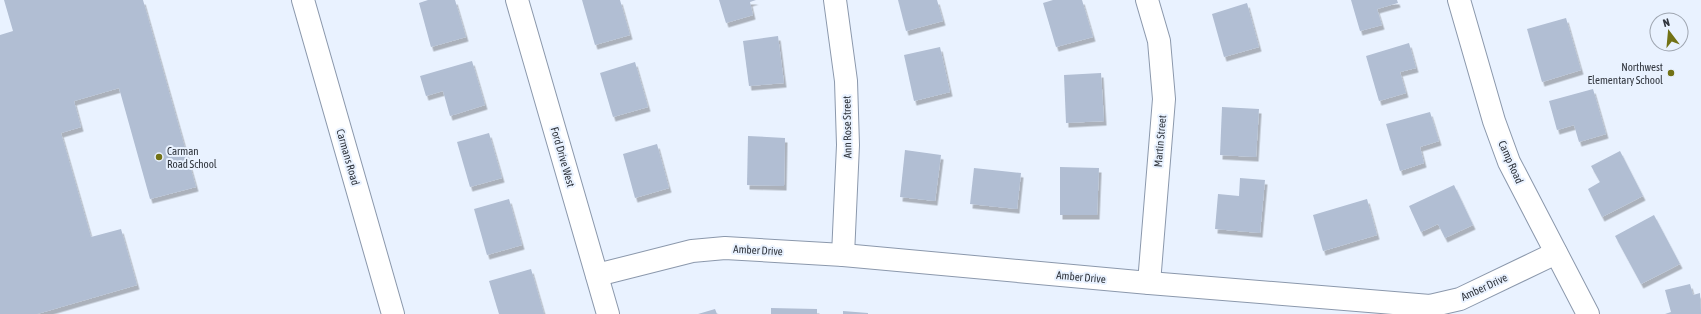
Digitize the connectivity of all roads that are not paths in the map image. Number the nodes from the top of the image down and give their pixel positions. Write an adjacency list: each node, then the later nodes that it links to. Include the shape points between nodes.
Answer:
1 (304, 0): 10 (street, Carmans Road)
2 (517, 0): 8 (street, Ford Drive West)
3 (835, 0): 7 (street, Ann Rose Street, via 847,102 848,145)
4 (1147, 0): 9 (street, Martin Street, via 1159,40 1164,99)
5 (1459, 0): 6 (street, Camp Road, via 1494,121 1509,162)
6 (1556, 253): 9 (street, Amber Drive, via 1460,299 1430,306); 12 (street, Camp Road)
7 (843, 255): 8 (street, Amber Drive, via 718,249 692,251); 9 (street, Amber Drive)
8 (597, 275): 11 (street, Ford Drive West)
9 (1149, 283)
10 (393, 314)
11 (608, 314)
12 (1588, 314)

